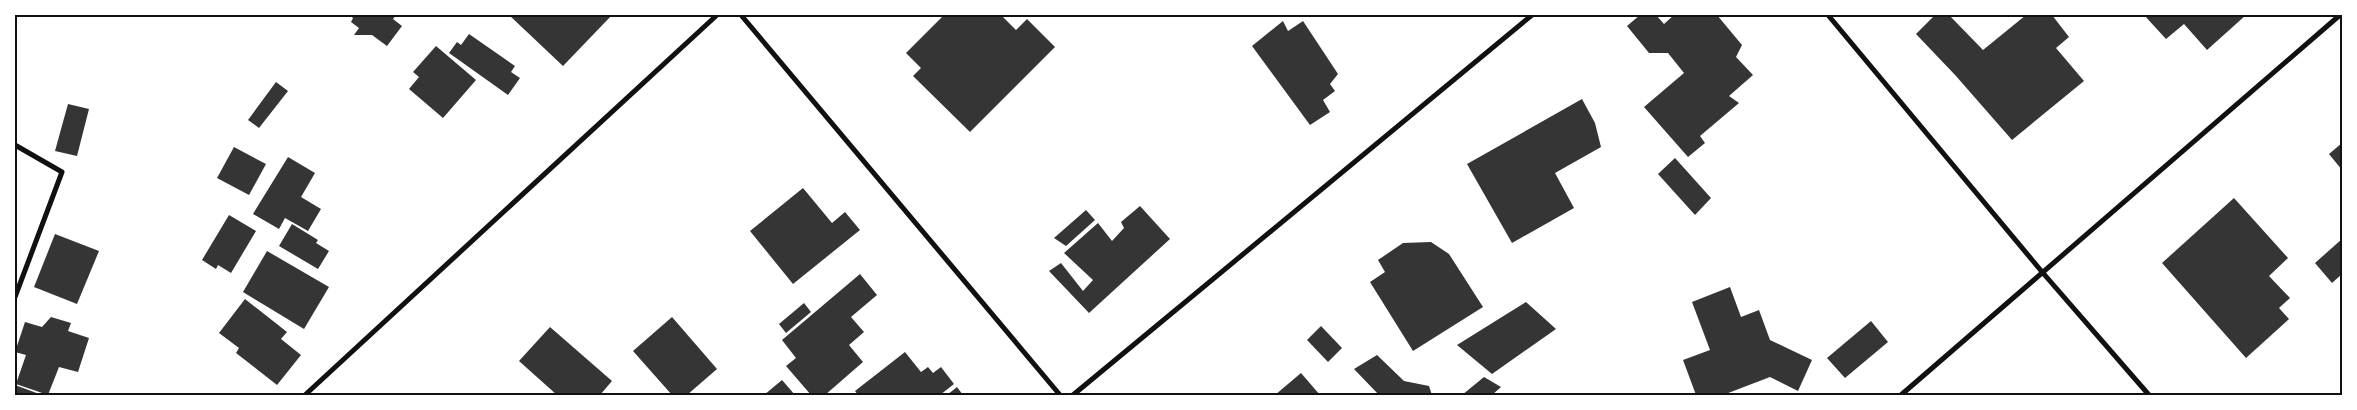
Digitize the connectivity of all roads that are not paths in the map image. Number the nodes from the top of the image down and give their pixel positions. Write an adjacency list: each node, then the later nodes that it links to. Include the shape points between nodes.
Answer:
1 (717, 15): 9 (street)
2 (741, 15): 10 (street)
3 (1532, 15): 11 (street)
4 (1828, 15): 7 (street)
5 (2340, 15): 7 (street)
6 (15, 145): 8 (street, via 62,172)
7 (2043, 273): 12 (street); 13 (street)
8 (15, 297)
9 (305, 395)
10 (1060, 395)
11 (1073, 395)
12 (1901, 395)
13 (2149, 395)

